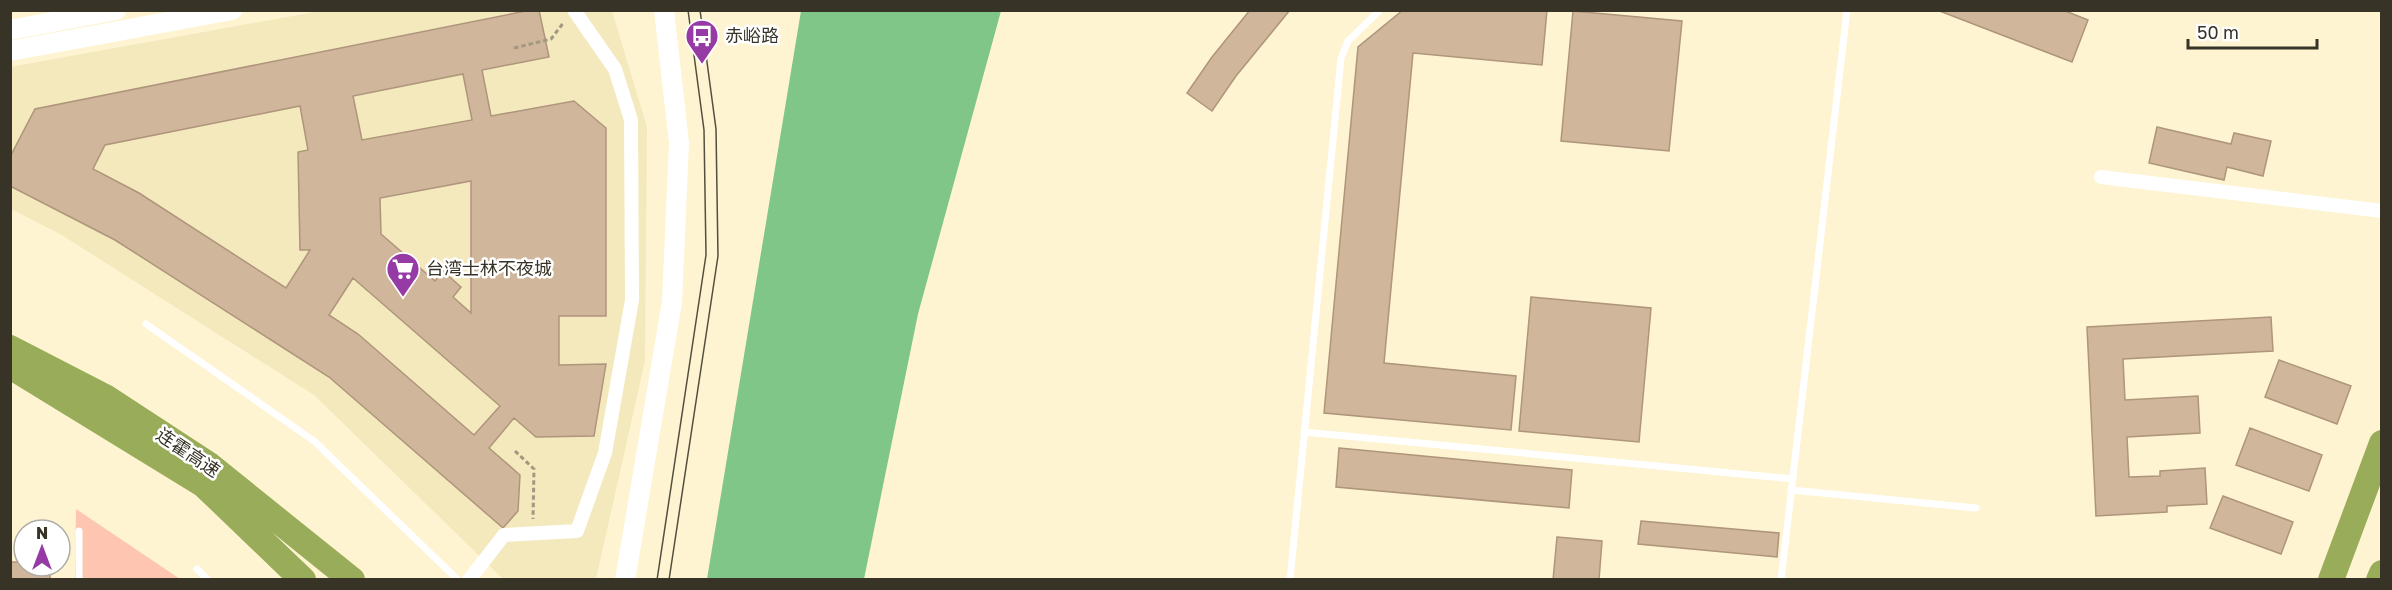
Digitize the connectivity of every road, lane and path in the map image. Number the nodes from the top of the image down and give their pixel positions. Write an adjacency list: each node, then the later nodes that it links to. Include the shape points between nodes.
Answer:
1 (116, 10): 7 (main road)
2 (232, 10): 9 (main road)
3 (664, 10): 32 (main road, via 679,144 672,302)
4 (1380, 10): 15 (lane, via 1348,40 1341,58)
5 (1847, 10): 18 (lane)
6 (569, 15): 8 (path, via 551,39); 23 (street, via 615,69 631,120 632,300 605,453 578,531)
7 (10, 30)
8 (514, 48)
9 (10, 51)
10 (2102, 177): 11 (street)
11 (2382, 211)
12 (146, 324): 30 (lane, via 314,441)
13 (10, 348): 29 (highway, 连霍高速, via 105,397 209,465)
14 (10, 366): 28 (highway, 连霍高速, via 204,485)
15 (1304, 432): 18 (lane); 33 (lane)
16 (2382, 443): 35 (highway)
17 (515, 451): 23 (path, via 534,469)
18 (1793, 479): 19 (lane)
19 (1791, 490): 21 (lane); 34 (lane)
20 (2382, 492): 36 (highway)
21 (1976, 508)
22 (79, 531): 26 (lane)
23 (533, 533): 31 (street, via 504,535)
24 (196, 569): 27 (lane)
25 (2382, 573): 37 (highway)
26 (79, 579)
27 (208, 579)
28 (303, 579)
29 (352, 579)
30 (458, 579)
31 (469, 579)
32 (625, 579)
33 (1290, 579)
34 (1781, 579)
35 (2331, 579)
36 (2349, 579)
37 (2379, 579)

